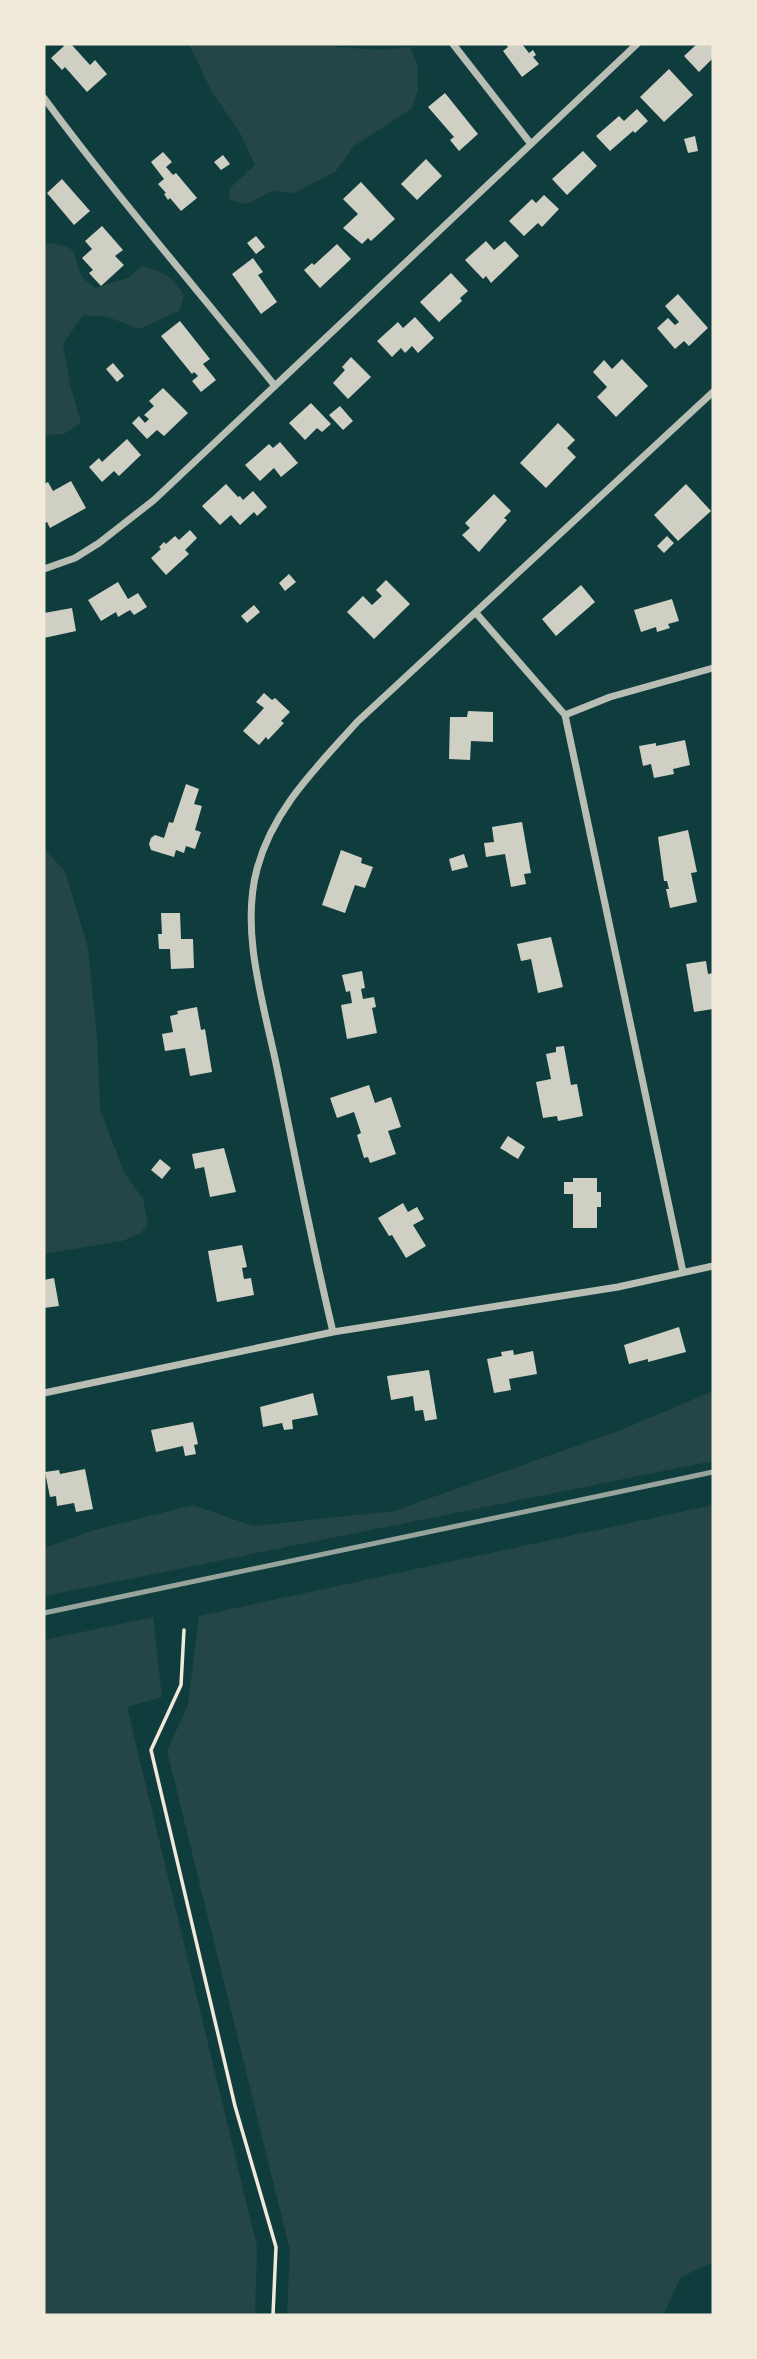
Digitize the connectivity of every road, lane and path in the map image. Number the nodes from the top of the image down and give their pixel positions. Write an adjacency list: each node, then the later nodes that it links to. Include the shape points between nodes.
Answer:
1 (453, 44): 4 (street)
2 (637, 44): 4 (street)
3 (44, 98): 5 (street)
4 (531, 144): 5 (street)
5 (275, 386): 7 (street, via 154,500 75,558)
6 (713, 392): 8 (street)
7 (44, 569)
8 (476, 613): 10 (street); 13 (street, via 357,722 305,780 281,813 257,869 251,903 256,976)
9 (713, 668): 10 (street, via 610,697)
10 (565, 715): 12 (street)
11 (713, 1266): 12 (street)
12 (683, 1272): 13 (street, via 618,1287)
13 (333, 1332): 14 (street)
14 (44, 1393)
15 (184, 1630): 16 (path, via 181,1685 151,1750 235,2106 276,2246)
16 (273, 2315)

